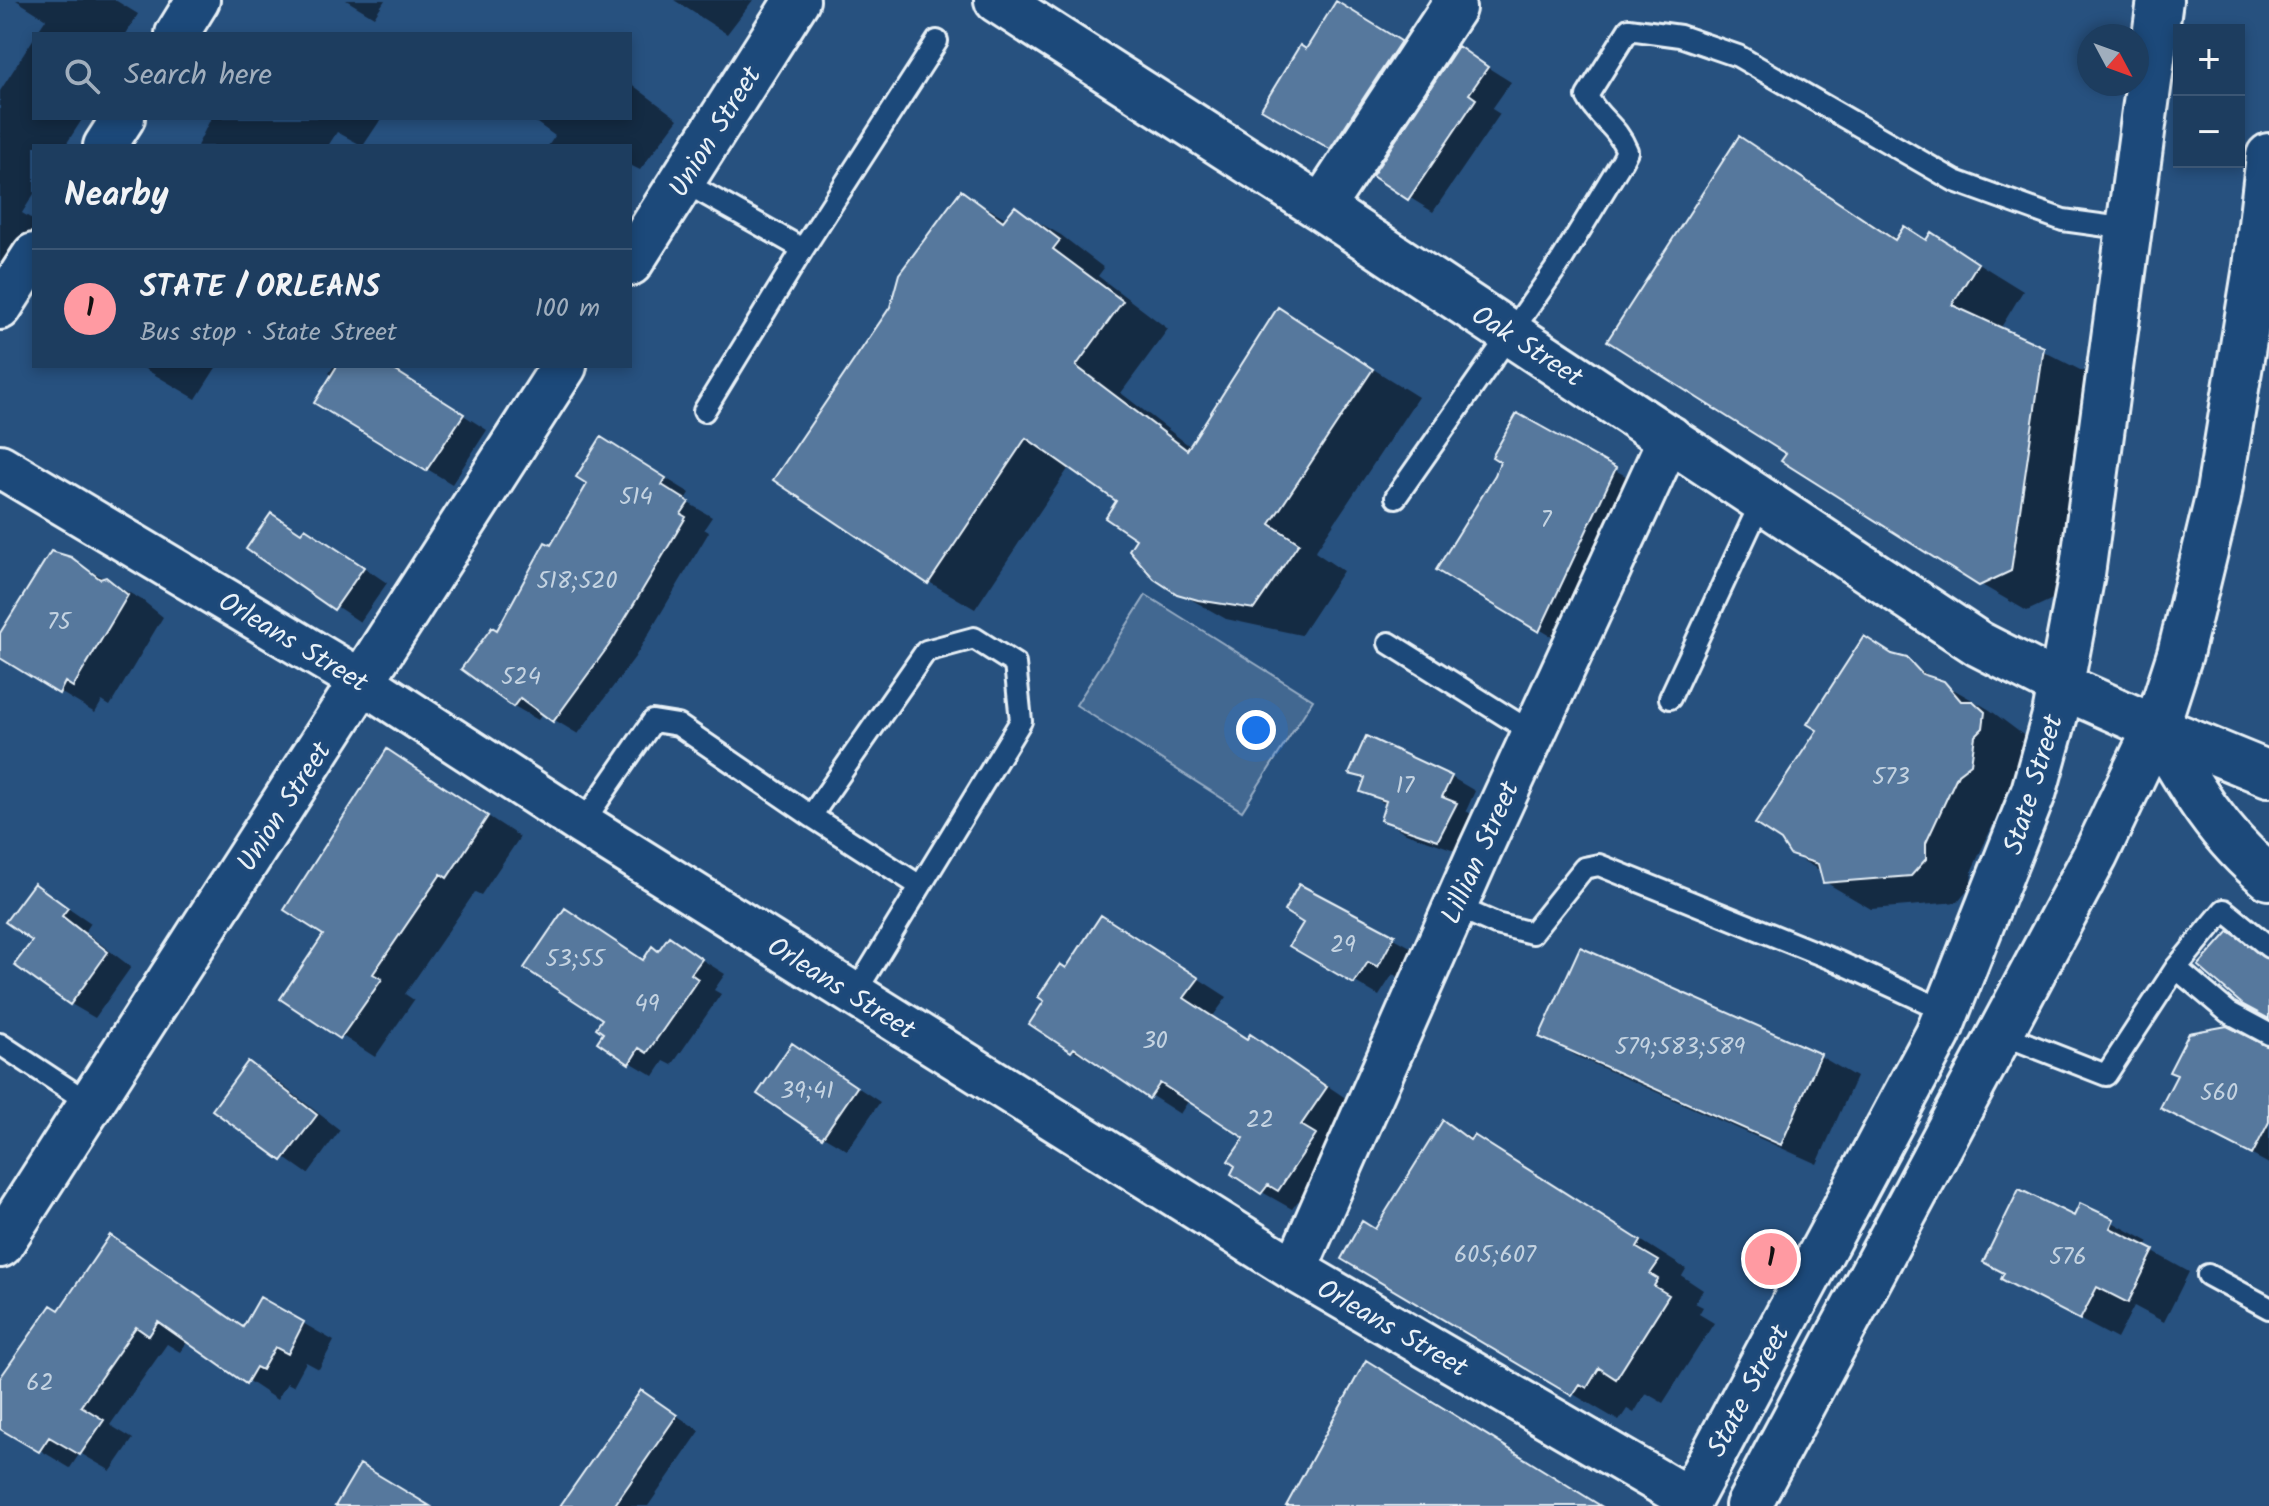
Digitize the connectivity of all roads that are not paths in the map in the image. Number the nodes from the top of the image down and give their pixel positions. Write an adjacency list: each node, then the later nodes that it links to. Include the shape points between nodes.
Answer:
1 (198, 0): 6 (street)
2 (797, 0): 11 (main road, Union Street)
3 (997, 0): 12 (main road, Oak Street)
4 (2160, 0): 13 (main road, State Street)
5 (1453, 8): 12 (main road)
6 (178, 32)
7 (937, 41): 14 (lane)
8 (122, 120): 9 (street)
9 (106, 144)
10 (2269, 156): 29 (main road, State Street, via 2218,498)
11 (682, 181): 14 (lane); 16 (main road, Union Street)
12 (1321, 208): 18 (main road, Oak Street)
13 (2129, 229): 18 (lane, via 2063,220 1955,181 1738,56 1680,36 1629,29 1587,96 1594,111 1619,132 1627,151); 27 (main road, State Street, via 2082,574)
14 (803, 249): 20 (lane)
15 (32, 258): 17 (street)
16 (632, 260)
17 (0, 308)
18 (1511, 334): 21 (main road, Oak Street); 23 (lane)
19 (563, 368): 26 (main road, Union Street)
20 (704, 411)
21 (1670, 437): 24 (main road, Oak Street); 30 (street, Lillian Street)
22 (0, 466): 26 (street, Orleans Street)
23 (1396, 497)
24 (1763, 498): 27 (main road, Oak Street, via 1979,644); 28 (lane)
25 (1389, 643): 30 (lane)
26 (363, 682): 33 (street, Orleans Street); 44 (main road, Union Street)
27 (2061, 686): 29 (main road, Oak Street); 40 (main road, State Street, via 2034,791)
28 (1670, 698)
29 (2156, 728): 31 (main road, Oak Street); 34 (main road, via 2201,805 2228,840); 41 (main road, State Street, via 2113,821)
30 (1533, 733): 36 (street, Lillian Street)
31 (2269, 774)
32 (811, 816): 33 (lane, via 678,725 653,721); 35 (lane); 35 (lane, via 926,651 974,638 1001,655 1015,664 1021,721)
33 (582, 824): 39 (street, Orleans Street)
34 (2269, 877)
35 (920, 886): 39 (lane)
36 (1455, 906): 40 (lane, via 1532,933 1584,868 1599,865); 46 (street, Lillian Street)
37 (2269, 947): 38 (lane, via 2224,910)
38 (2176, 968): 41 (lane, via 2106,1075); 42 (lane)
39 (854, 995): 46 (street, Orleans Street)
40 (1948, 1012): 49 (main road, State Street)
41 (1999, 1033): 50 (main road, State Street)
42 (2269, 1034)
43 (0, 1044): 44 (lane)
44 (91, 1104): 45 (main road, Union Street)
45 (0, 1245)
46 (1295, 1270): 49 (street, Orleans Street)
47 (2208, 1275): 48 (lane)
48 (2269, 1308)
49 (1693, 1504)
50 (1748, 1506)

